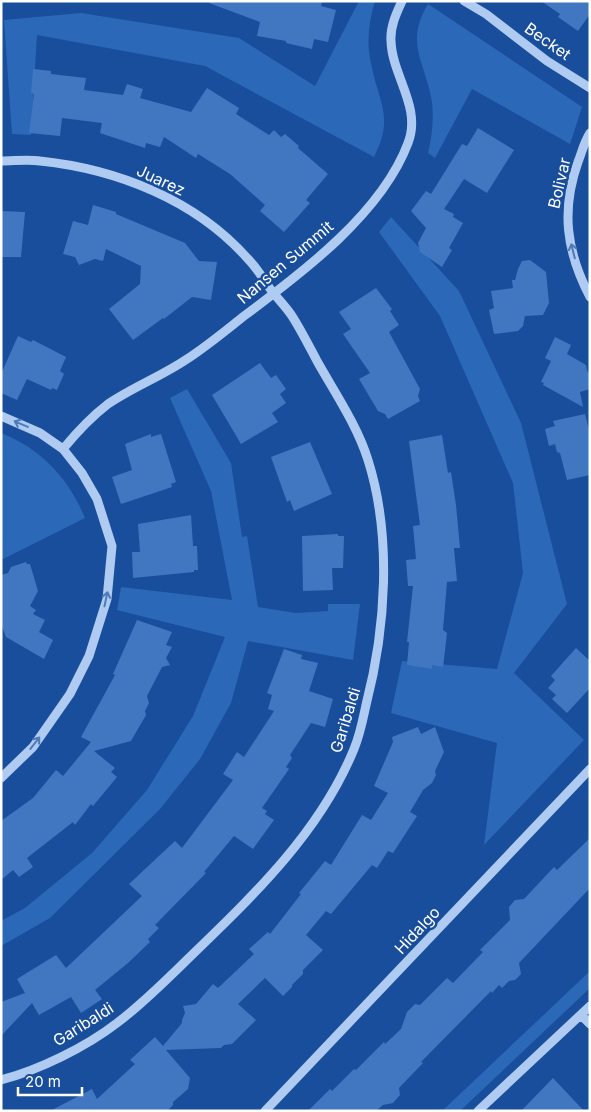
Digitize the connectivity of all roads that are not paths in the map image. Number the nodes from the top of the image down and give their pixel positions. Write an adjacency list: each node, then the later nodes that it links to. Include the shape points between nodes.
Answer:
1 (402, 1): 6 (street, Nansen Summit, via 393,22 391,41 412,112 409,142 373,202 335,243)
2 (464, 1): 3 (street, Becket)
3 (590, 88)
4 (590, 133): 7 (street, Bolivar, one-way to 4, via 576,264 566,218 574,173)
5 (1, 161): 6 (street, Juarez, via 38,160 80,167 157,192 197,215 233,244 250,260)
6 (274, 294): 9 (street, Nansen Summit, via 187,360 110,403 86,422); 15 (street, Garibaldi, via 290,314 352,424 368,459 381,518 383,617 356,745 339,783 277,870 169,976 118,1022 79,1048 15,1077)
7 (590, 297)
8 (1, 416): 9 (street, one-way to 8, via 40,433)
9 (63, 448): 11 (street, one-way to 9, via 33,747 70,694 89,656 107,598 112,546 97,499)
10 (590, 769): 16 (street, Hidalgo)
11 (1, 778)
12 (590, 1006): 13 (street)
13 (581, 1014): 14 (street); 17 (street)
14 (590, 1024)
15 (1, 1080)
16 (265, 1111)
17 (478, 1111)

